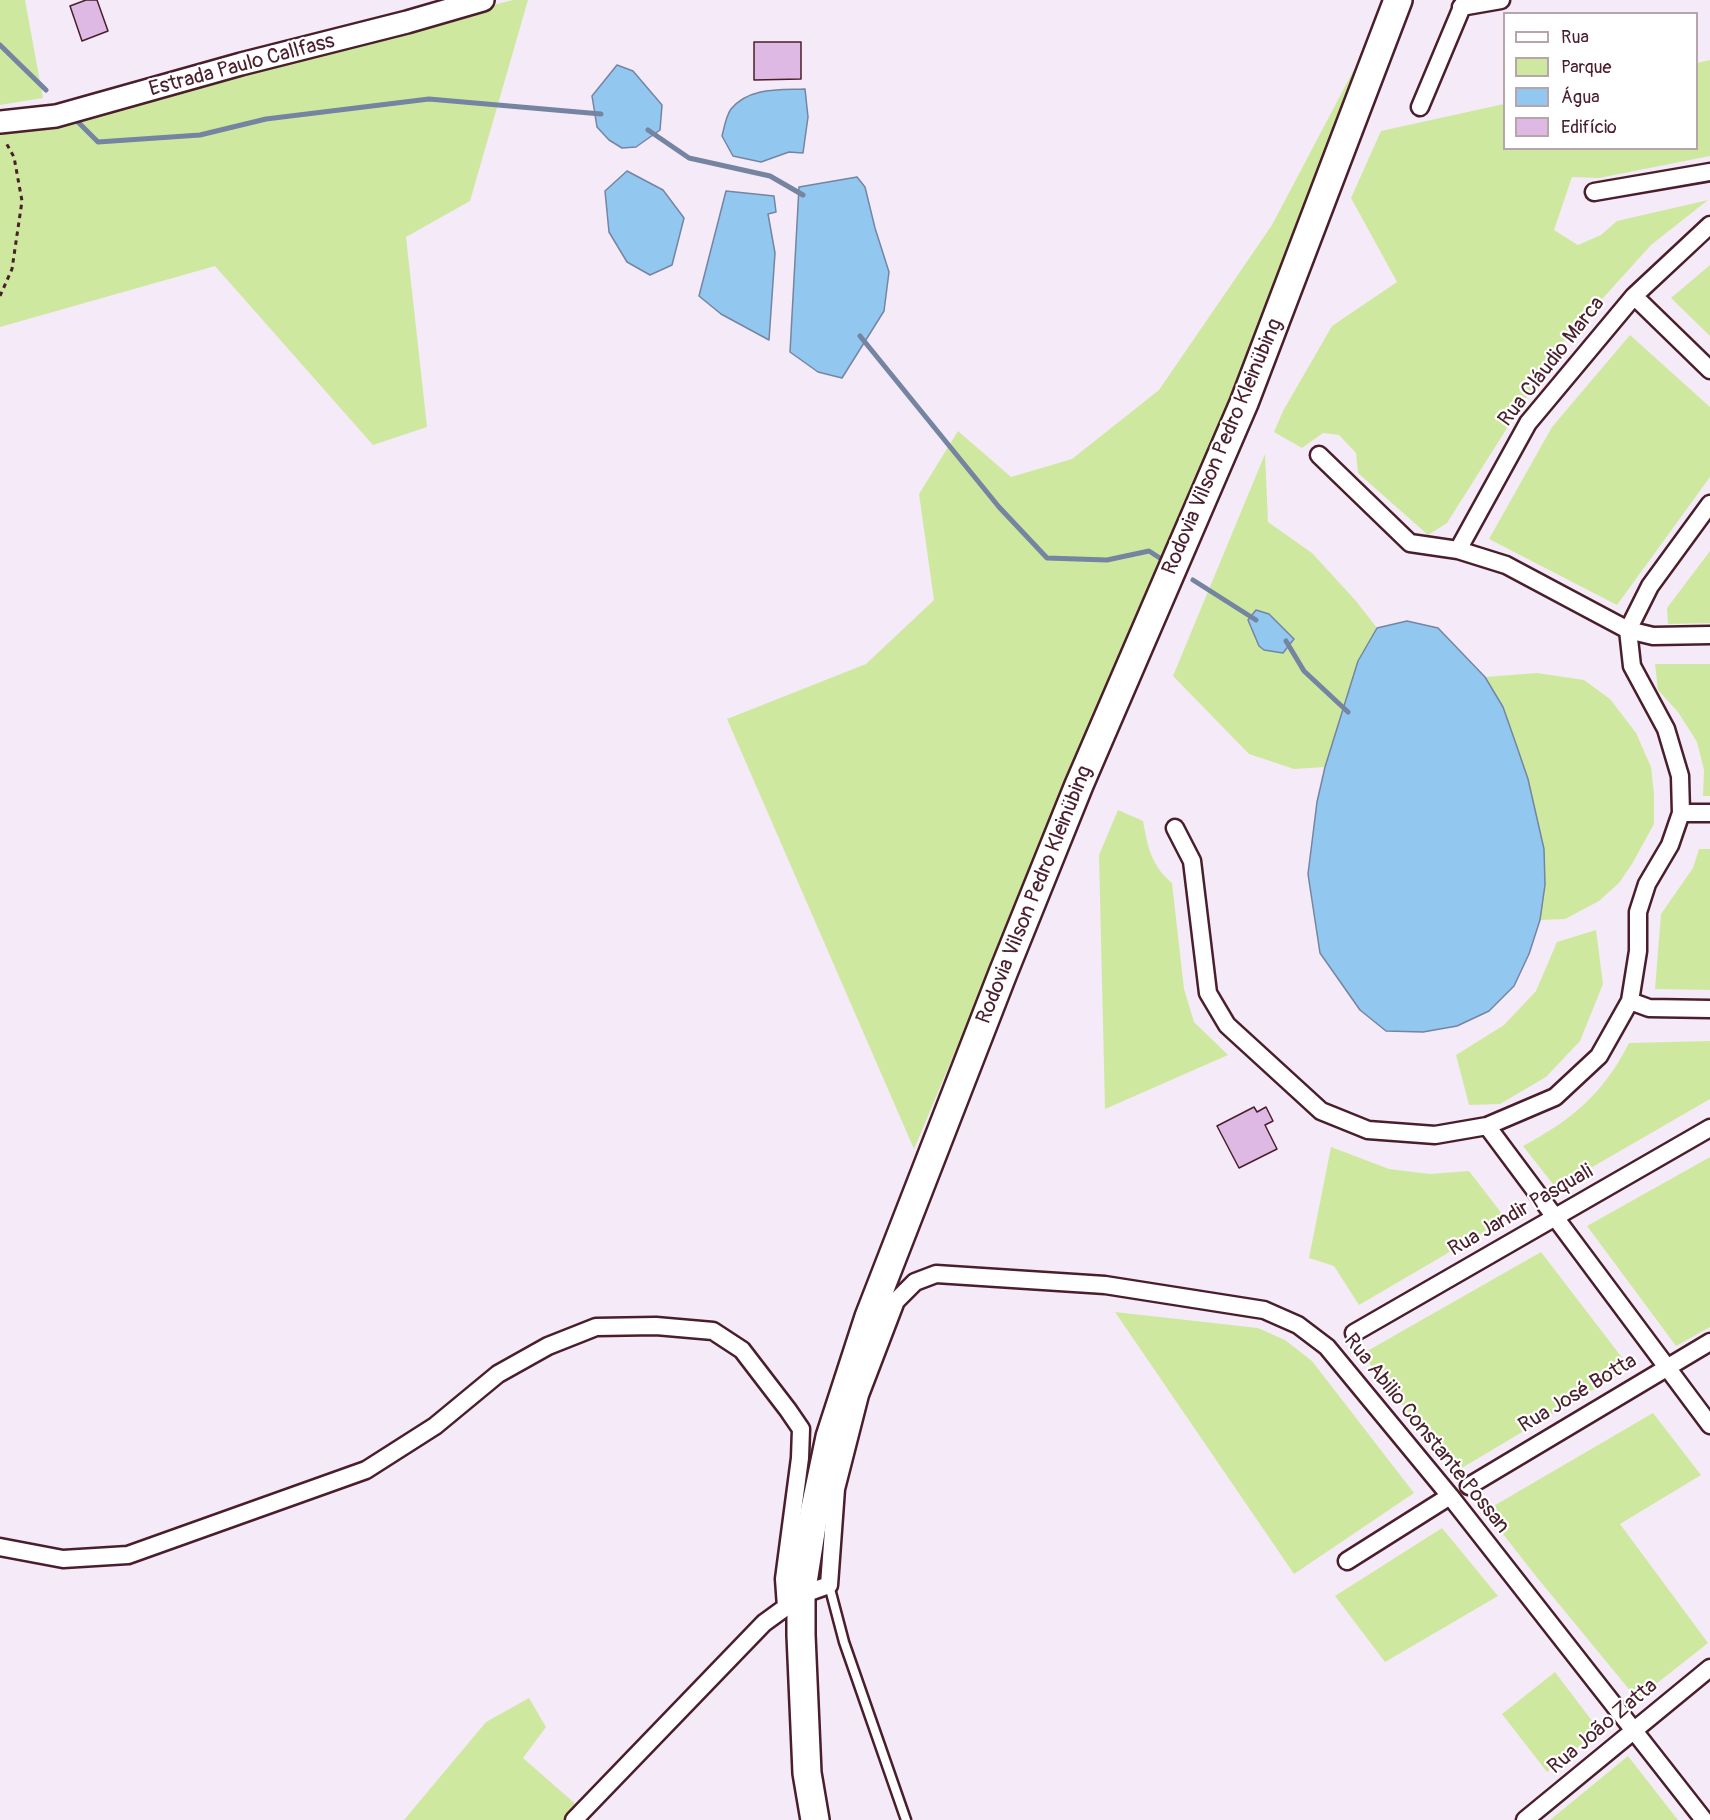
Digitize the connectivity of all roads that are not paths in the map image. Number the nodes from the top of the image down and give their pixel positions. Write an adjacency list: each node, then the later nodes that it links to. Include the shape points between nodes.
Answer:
1 (483, 0): 6 (street, Estrada Paulo Callfass)
2 (1398, 0): 34 (main road, Rodovia Vilson Pedro Kleinübing, via 1244,403 1079,785 869,1317 830,1437)
3 (1501, 0): 4 (street)
4 (1463, 4): 5 (street)
5 (1420, 107)
6 (2, 131)
7 (1710, 172): 8 (street)
8 (1594, 192)
9 (1710, 225): 10 (street, Rua Cláudio Marca)
10 (1634, 296): 11 (street); 14 (street, Rua Cláudio Marca, via 1528,423)
11 (1710, 370)
12 (1319, 455): 14 (street, via 1410,543)
13 (1710, 504): 15 (street, via 1650,586)
14 (1458, 550): 15 (street, via 1506,565)
15 (1628, 630): 16 (street, via 1653,636); 17 (street, via 1632,666 1666,729 1678,767)
16 (1710, 635)
17 (1681, 813): 18 (street); 20 (street, via 1638,912 1638,951)
18 (1710, 813)
19 (1175, 828): 22 (street, via 1192,861 1208,993 1227,1025 1321,1110 1368,1130 1436,1135)
20 (1630, 1001): 21 (street, via 1649,1008); 22 (street, via 1599,1056 1555,1097)
21 (1710, 1009)
22 (1487, 1126): 24 (street)
23 (1710, 1128): 24 (street, Rua Jandir Pasquali)
24 (1554, 1216): 25 (street, Rua Jandir Pasquali); 27 (street)
25 (1354, 1333)
26 (1710, 1342): 27 (street, Rua José Botta)
27 (1667, 1367): 28 (street); 29 (street, Rua José Botta)
28 (1710, 1425)
29 (1469, 1486)
30 (1450, 1496): 32 (street); 33 (street, Rua Abilio Constante Possan, via 1328,1347 1298,1325 1264,1310 1105,1285 936,1274 915,1282 896,1301 860,1395 836,1489); 36 (street, Rua Abilio Constante Possan)
31 (0, 1547): 34 (street, via 63,1559 128,1555 366,1470 435,1426 498,1374 548,1346 596,1327 656,1326 713,1331 742,1350 801,1429 784,1579)
32 (1347, 1561)
33 (829, 1585): 34 (street); 39 (lane, via 844,1642)
34 (794, 1601): 37 (street, via 764,1623); 38 (main road, Rodovia Vilson Pedro Kleinübing, via 801,1635 807,1773)
35 (1710, 1668): 36 (street, Rua João Zatta)
36 (1635, 1730): 40 (street, Rua João Zatta); 41 (street, Rua Abilio Constante Possan)
37 (574, 1820)
38 (816, 1820)
39 (906, 1820)
40 (1526, 1820)
41 (1704, 1820)

